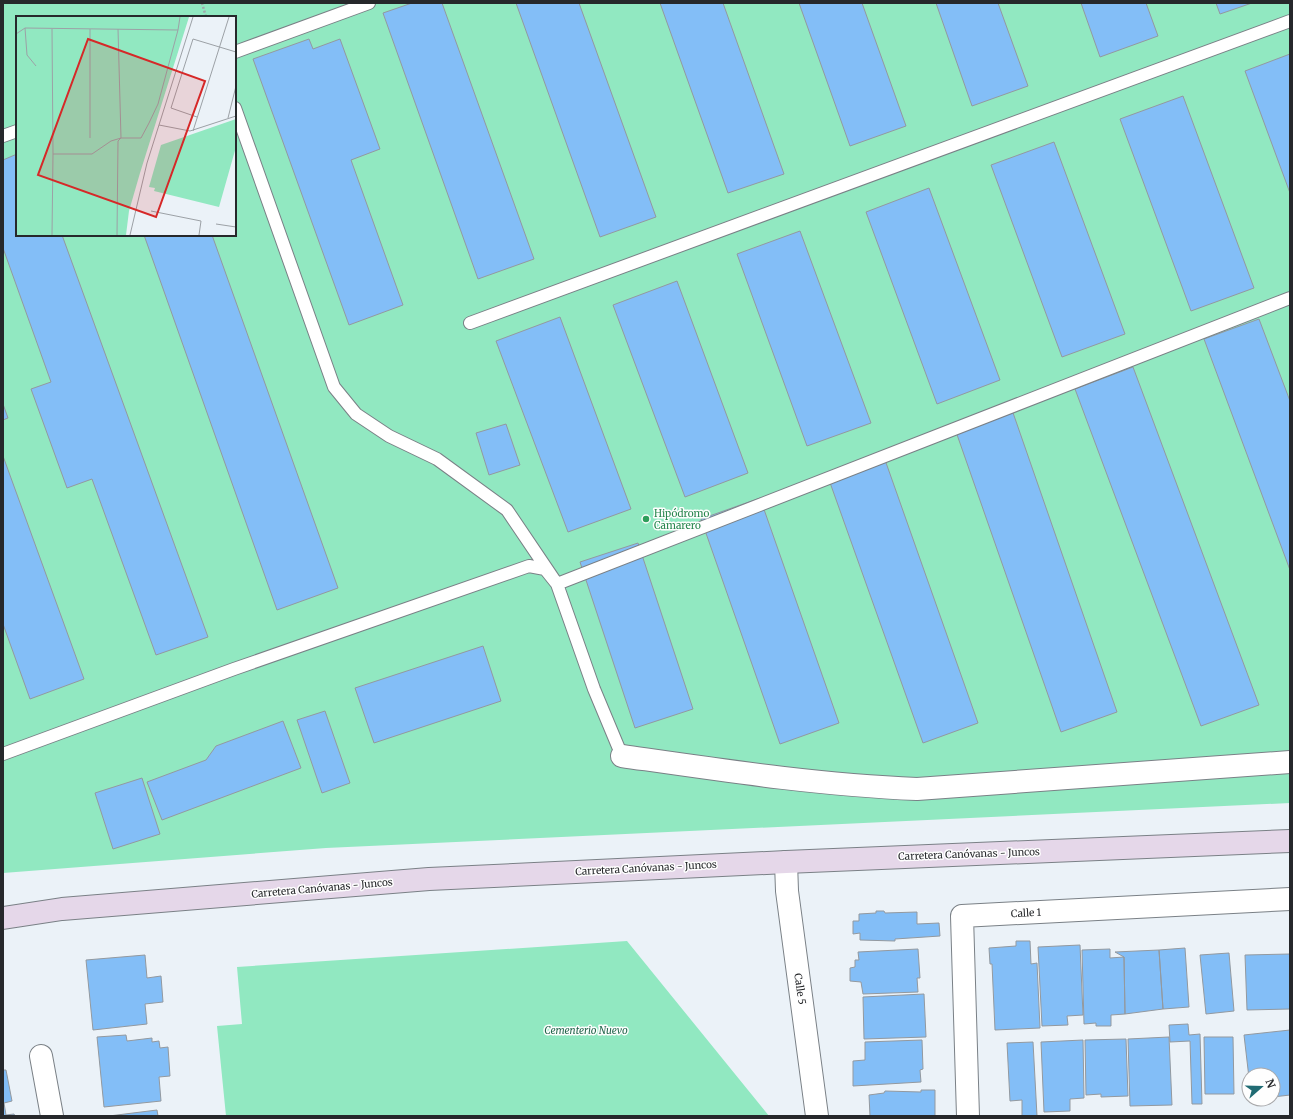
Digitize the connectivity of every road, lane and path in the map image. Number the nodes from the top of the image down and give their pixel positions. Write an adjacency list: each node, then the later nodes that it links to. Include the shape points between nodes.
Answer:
1 (202, 3): 3 (path)
2 (369, 3): 5 (lane)
3 (206, 16)
4 (1290, 21): 10 (lane)
5 (236, 52)
6 (236, 111): 11 (lane, via 334,387 356,414 389,436 437,459 507,510)
7 (16, 131): 8 (lane)
8 (3, 136)
9 (1290, 298): 11 (lane)
10 (470, 323)
11 (557, 584): 12 (lane, via 545,569 529,566 234,669); 13 (lane, via 594,689)
12 (3, 754)
13 (622, 756): 14 (street, via 772,778 917,790)
14 (1290, 762)
15 (1290, 841): 16 (main road, Carretera Canóvanas - Juncos)
16 (786, 862): 18 (main road, Carretera Canóvanas - Juncos, via 430,879 62,909); 21 (street, Calle 5, via 787,891)
17 (1290, 899): 22 (street, Calle 1, via 962,916)
18 (3, 918)
19 (41, 1056): 20 (street)
20 (52, 1116)
21 (817, 1116)
22 (968, 1116)

